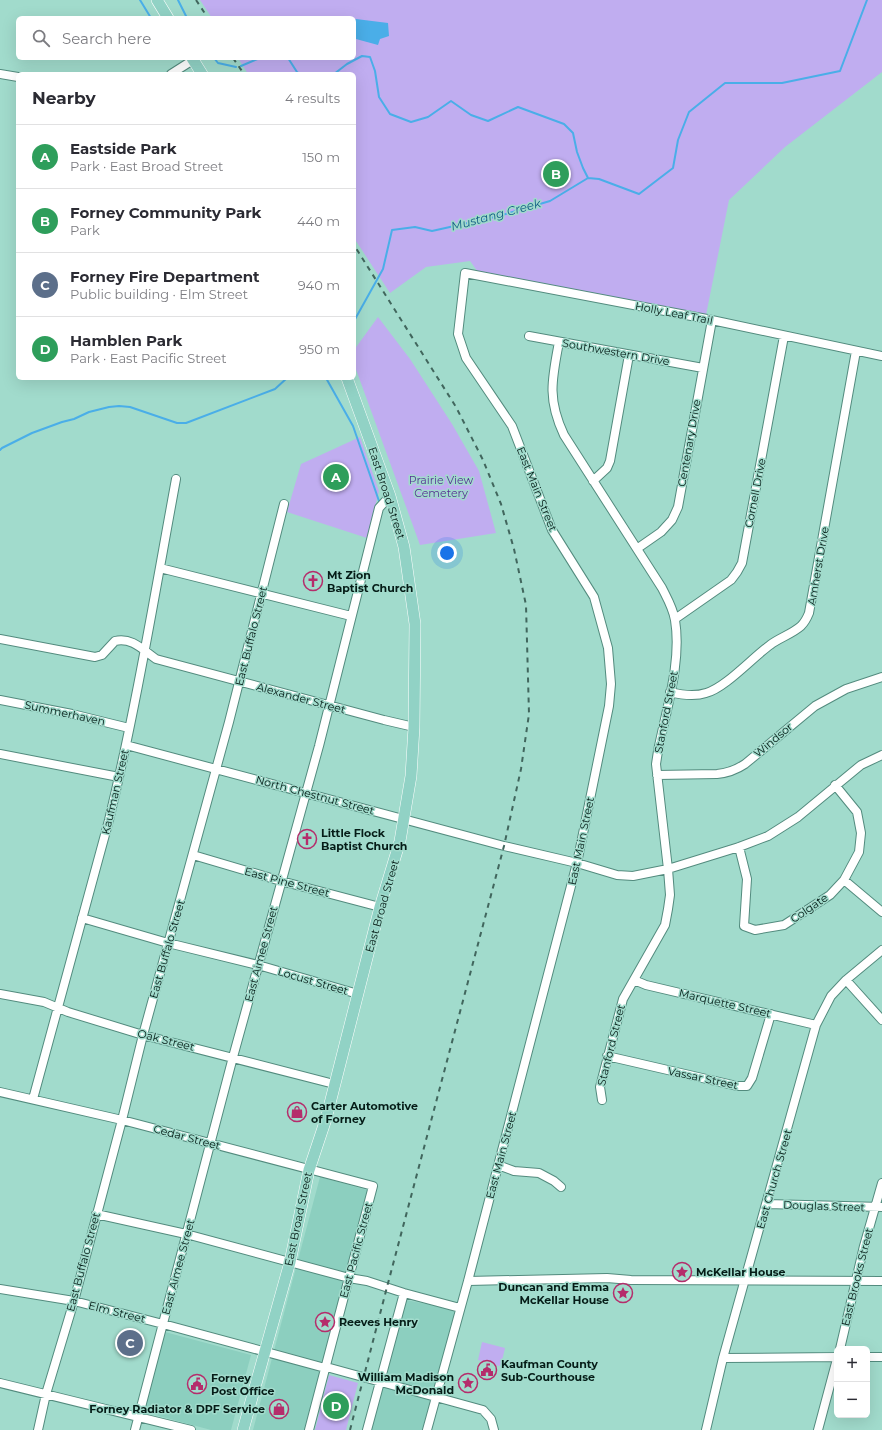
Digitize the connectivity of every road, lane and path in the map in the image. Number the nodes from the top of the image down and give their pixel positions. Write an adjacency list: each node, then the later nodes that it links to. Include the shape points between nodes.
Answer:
1 (157, 0): 2 (main road)
2 (167, 16)
3 (192, 60): 5 (street)
4 (194, 60): 6 (main road)
5 (174, 72)
6 (201, 72)
7 (0, 74): 8 (street)
8 (16, 77)
9 (465, 273): 10 (street, Holly Leaf Trail); 48 (street, East Main Street, via 458,334 466,358 512,426 552,530 594,597 608,648 611,684 609,706)
10 (712, 320): 12 (street, Holly Leaf Trail); 17 (street, Centenary Drive)
11 (529, 336): 13 (street, Southwestern Drive)
12 (784, 336): 14 (street, Holly Leaf Trail); 27 (street, Cornell Drive, via 742,562 731,580)
13 (559, 342): 15 (street, Southwestern Drive); 20 (street, Stanford Street, via 553,375 554,410 564,435)
14 (856, 352): 16 (street, Holly Leaf Trail); 32 (street, Amherst Drive, via 806,621 771,645 719,687 696,695)
15 (629, 355): 17 (street, Southwestern Drive); 20 (street, via 610,462 605,471)
16 (882, 356)
17 (703, 368): 23 (street, Centenary Drive, via 678,507 672,520 661,532)
18 (349, 380): 21 (main road, East Broad Street)
19 (176, 480): 24 (street, Kaufman Street)
20 (593, 481): 23 (street, Stanford Street)
21 (390, 496): 26 (street, East Aimee Street, via 379,508); 35 (main road, East Broad Street, via 404,547 415,624)
22 (284, 504): 25 (street, East Buffalo Street)
23 (638, 548): 27 (street, Stanford Street, via 662,588)
24 (160, 568): 25 (street); 29 (street, Kaufman Street)
25 (261, 593): 26 (street); 31 (street, East Buffalo Street)
26 (351, 616): 34 (street, East Aimee Street)
27 (674, 619): 32 (street, Stanford Street, via 675,664)
28 (0, 639): 29 (street, Alexander Street, via 95,657 102,655 115,641 126,640 137,644)
29 (144, 651): 31 (street, Alexander Street, via 156,659); 36 (street, Kaufman Street)
30 (882, 677): 41 (street, Windsor, via 846,689 816,706 735,770 717,774)
31 (240, 682): 34 (street, Alexander Street); 40 (street, East Buffalo Street)
32 (670, 692): 41 (street, Stanford Street, via 658,751)
33 (0, 700): 36 (street, Summerhaven)
34 (329, 704): 35 (street, Alexander Street); 44 (street, East Aimee Street)
35 (414, 727): 45 (main road, East Broad Street, via 411,776)
36 (130, 728): 37 (street, Kaufman Street)
37 (126, 745): 40 (street, North Chestnut Street); 42 (street, Kaufman Street)
38 (0, 754): 42 (street)
39 (882, 755): 43 (street, North Chestnut Street, via 861,765)
40 (216, 768): 44 (street, North Chestnut Street); 47 (street, East Buffalo Street)
41 (657, 775): 49 (street, Stanford Street)
42 (119, 777): 54 (street, Kaufman Street)
43 (835, 785): 46 (street, North Chestnut Street, via 798,817 768,836); 50 (street, Colgate, via 857,812 861,833 859,852)
44 (305, 793): 45 (street, North Chestnut Street); 51 (street, East Aimee Street)
45 (404, 820): 48 (street, North Chestnut Street); 52 (main road, East Broad Street)
46 (739, 847): 49 (street, North Chestnut Street); 50 (street, Colgate, via 747,879 744,926 755,930 784,925 830,895)
47 (193, 856): 51 (street, East Pine Street); 55 (street, East Buffalo Street)
48 (577, 864): 49 (street, North Chestnut Street, via 617,875 633,876); 75 (street, East Main Street)
49 (668, 869): 58 (street, Stanford Street, via 670,895 664,925)
50 (844, 880): 53 (street)
51 (281, 881): 52 (street, East Pine Street); 57 (street, East Aimee Street)
52 (380, 907): 61 (main road, East Broad Street)
53 (882, 912)
54 (82, 918): 55 (street, Locust Street); 62 (street, Kaufman Street)
55 (168, 943): 57 (street, Locust Street); 66 (street, East Buffalo Street)
56 (882, 950): 59 (street, East Church Street)
57 (258, 965): 61 (street, Locust Street); 68 (street, East Aimee Street)
58 (634, 980): 63 (street, Marquette Street); 67 (street, Stanford Street, via 623,999)
59 (846, 980): 64 (street); 65 (street, East Church Street, via 831,996)
60 (0, 994): 62 (street, Oak Street, via 44,1002)
61 (358, 994): 69 (main road, East Broad Street)
62 (58, 1008): 66 (street, Oak Street); 71 (street, Kaufman Street)
63 (771, 1014): 65 (street, Marquette Street); 67 (street, Vassar Street, via 752,1078 747,1086 737,1086)
64 (882, 1020)
65 (816, 1025): 80 (street, East Church Street)
66 (143, 1035): 68 (street, Oak Street); 73 (street, East Buffalo Street)
67 (607, 1056): 72 (street, Stanford Street, via 600,1087)
68 (233, 1057): 69 (street, Oak Street); 74 (street, East Aimee Street)
69 (334, 1084): 76 (main road, East Broad Street, via 326,1119)
70 (0, 1092): 71 (street, Cedar Street)
71 (34, 1099): 73 (street, Cedar Street)
72 (602, 1100)
73 (122, 1120): 74 (street, Cedar Street); 82 (street, East Buffalo Street)
74 (210, 1143): 76 (street, Cedar Street); 83 (street, East Aimee Street)
75 (498, 1165): 79 (street, via 514,1171 538,1173 554,1180); 87 (street, East Main Street)
76 (309, 1170): 78 (street, Cedar Street); 84 (main road, East Broad Street)
77 (882, 1183): 81 (street, East Brooks Street)
78 (373, 1186): 85 (street, East Pacific Street)
79 (561, 1187)
80 (767, 1204): 81 (street, Douglas Street); 86 (street, East Church Street)
81 (878, 1207): 88 (street, East Brooks Street)
82 (96, 1214): 83 (street); 92 (street, East Buffalo Street)
83 (186, 1234): 84 (street); 94 (street, East Aimee Street)
84 (290, 1262): 85 (street); 96 (main road, East Broad Street)
85 (349, 1278): 91 (street, via 354,1282); 101 (street, East Pacific Street)
86 (744, 1280): 87 (street, via 607,1278); 88 (street); 99 (street, East Church Street)
87 (468, 1281): 93 (street, East Main Street)
88 (856, 1281): 89 (street); 95 (street, East Brooks Street)
89 (882, 1281)
90 (0, 1290): 92 (street, Elm Street)
91 (404, 1293): 93 (street); 103 (street)
92 (74, 1301): 94 (street, Elm Street); 105 (street, East Buffalo Street)
93 (460, 1308): 106 (street, East Main Street)
94 (163, 1324): 96 (street, Elm Street); 107 (street, East Aimee Street)
95 (841, 1346)
96 (264, 1352): 101 (street, Elm Street); 111 (main road, East Broad Street)
97 (870, 1357): 98 (street)
98 (882, 1357)
99 (723, 1358): 100 (street); 116 (street, East Church Street)
100 (834, 1358)
101 (325, 1368): 103 (street, Elm Street); 112 (street, East Pacific Street)
102 (834, 1369): 117 (street)
103 (379, 1382): 106 (street, Elm Street); 113 (street)
104 (0, 1383): 105 (street)
105 (46, 1394): 107 (street); 108 (street, East Buffalo Street)
106 (436, 1398): 114 (street, East Main Street); 115 (street, Elm Street, via 483,1410 491,1419)
107 (139, 1416): 109 (street, East Aimee Street); 110 (street)
108 (38, 1430)
109 (135, 1430)
110 (191, 1430)
111 (243, 1430)
112 (309, 1430)
113 (367, 1430)
114 (426, 1430)
115 (494, 1430)
116 (706, 1430)
117 (818, 1430)

